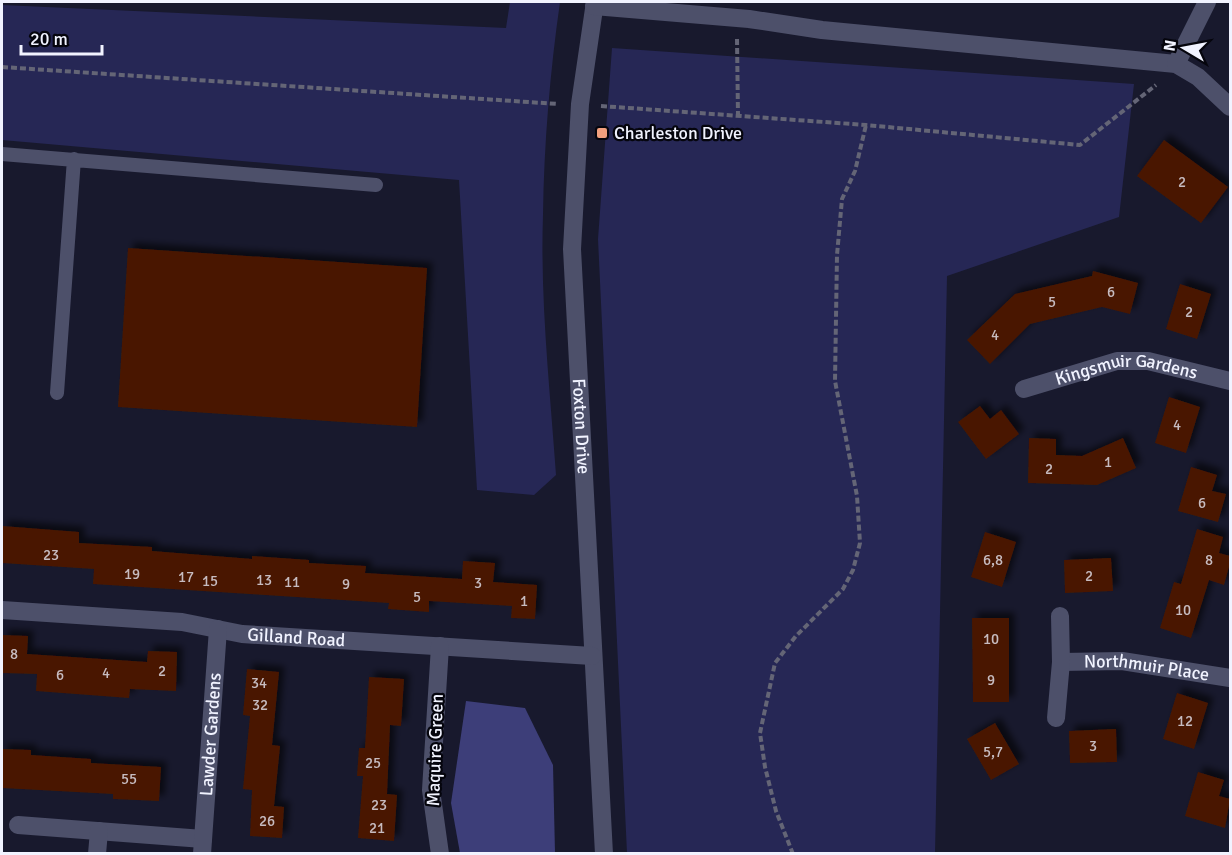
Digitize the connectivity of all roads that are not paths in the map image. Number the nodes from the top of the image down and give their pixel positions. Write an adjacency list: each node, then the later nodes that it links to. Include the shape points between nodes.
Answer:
1 (1207, 2): 3 (street)
2 (594, 4): 3 (street); 15 (street, Foxton Drive, via 580,104 572,249)
3 (1176, 64): 4 (street, via 1198,77)
4 (1230, 107)
5 (2, 153): 6 (lane)
6 (74, 159): 7 (lane); 10 (lane)
7 (376, 185)
8 (1230, 381): 9 (street, Kingsmuir Gardens, via 1148,361 1117,361)
9 (1024, 389)
10 (57, 393)
11 (2, 610): 13 (street, Gilland Road, via 182,622)
12 (1060, 616): 16 (street, Northmuir Place)
13 (218, 629): 14 (street, Gilland Road, via 242,634); 21 (street, Lawder Gardens)
14 (440, 646): 15 (street, Gilland Road); 23 (street, Maquire Green, via 431,790)
15 (592, 656): 24 (street, Foxton Drive)
16 (1061, 662): 17 (street, Northmuir Place, via 1122,661); 18 (street, Northmuir Place)
17 (1230, 678)
18 (1056, 718)
19 (18, 825): 20 (street, Lawder Gardens)
20 (99, 831): 21 (street, Lawder Gardens); 22 (street)
21 (202, 846)
22 (97, 854)
23 (440, 854)
24 (604, 854)

